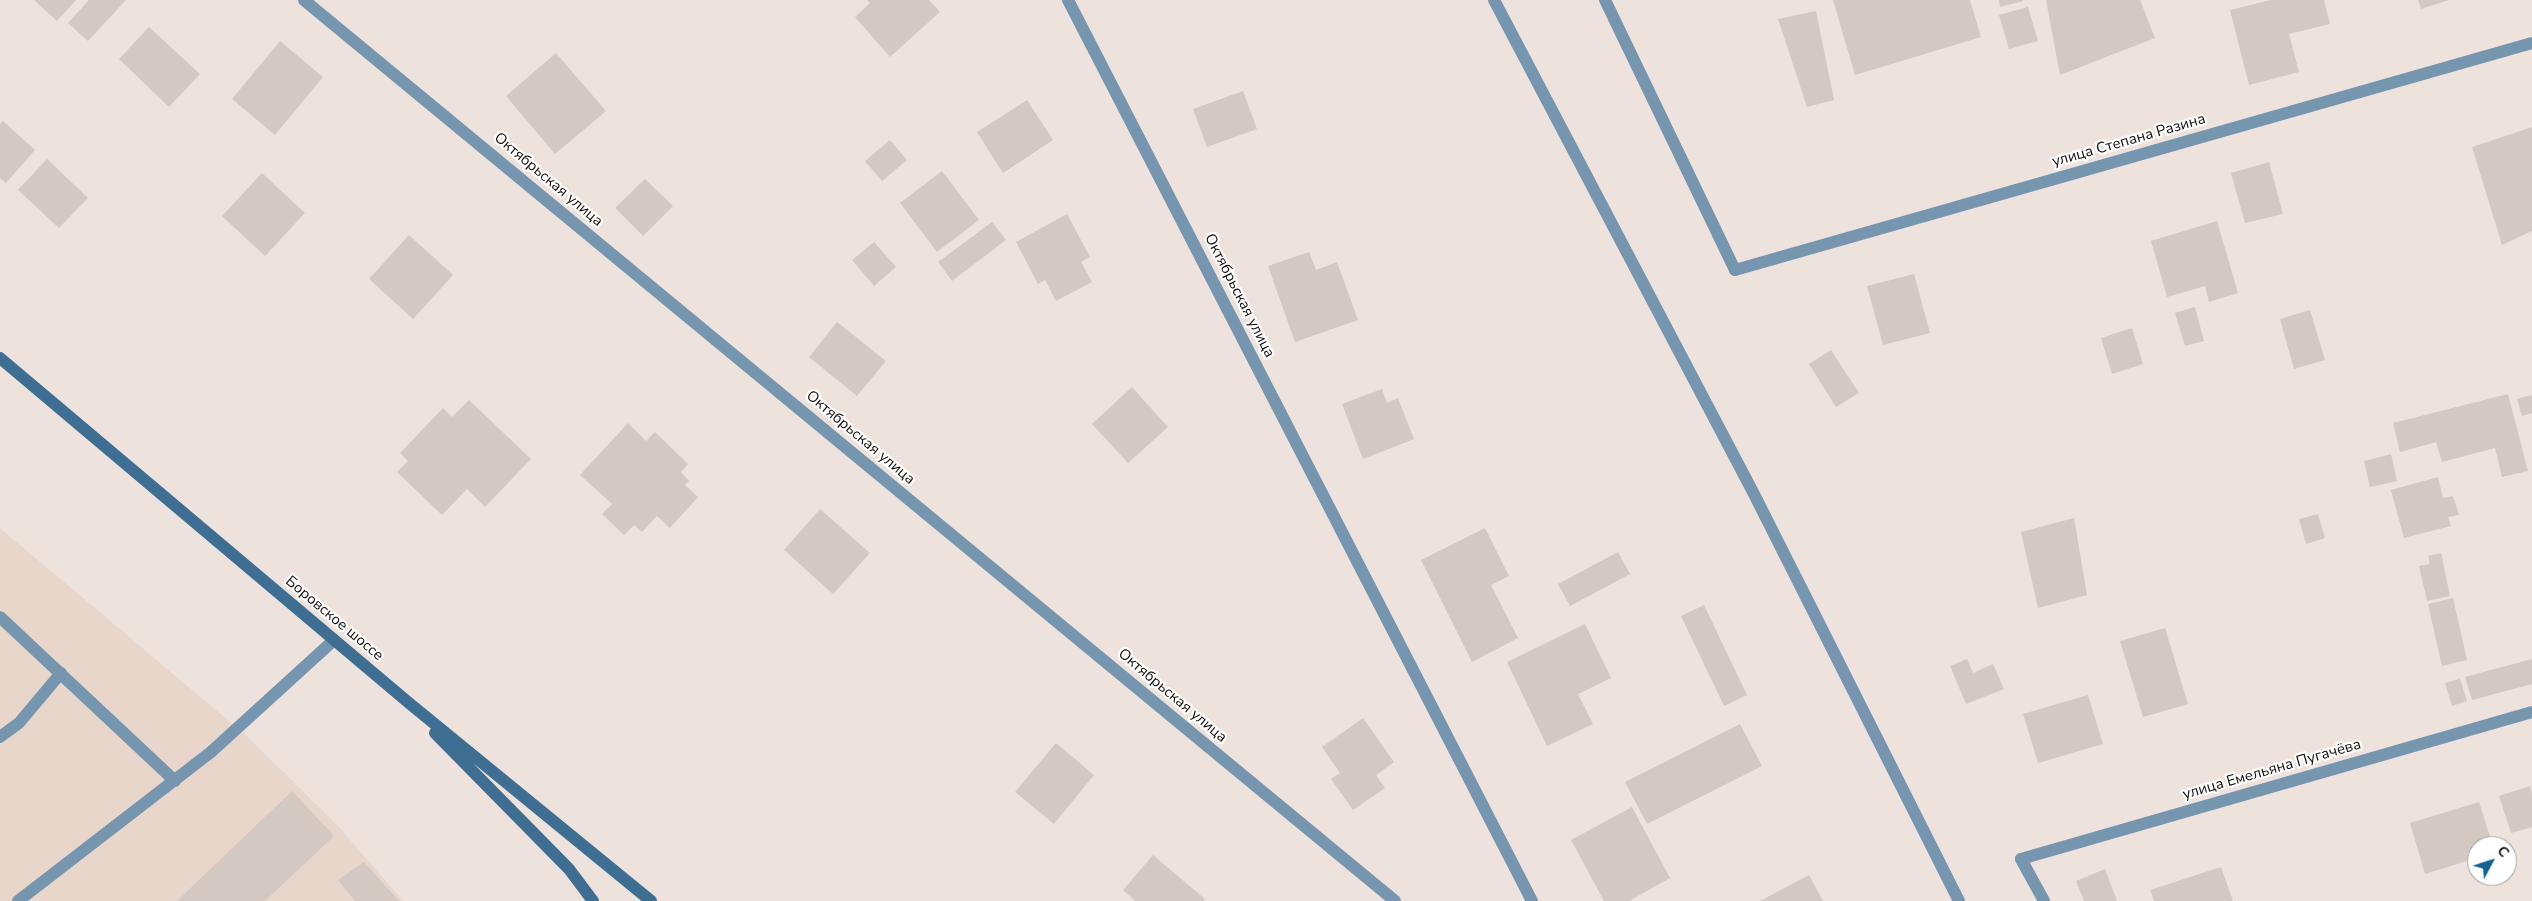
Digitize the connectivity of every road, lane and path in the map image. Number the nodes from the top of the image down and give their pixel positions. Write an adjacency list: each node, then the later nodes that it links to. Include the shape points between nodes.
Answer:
1 (304, 0): 17 (street, Октябрьская улица)
2 (1068, 0): 18 (street, Октябрьская улица)
3 (1494, 0): 19 (street, via 1754,494)
4 (1605, 0): 5 (street, улица Степана Разина, via 1735,270)
5 (2532, 43)
6 (0, 358): 8 (main road, Боровское шоссе)
7 (0, 617): 9 (street)
8 (334, 640): 10 (main road, Боровское шоссе); 13 (street, via 239,728)
9 (61, 673): 12 (street, via 19,723); 13 (street)
10 (409, 703): 15 (main road, via 569,869); 16 (main road, Боровское шоссе)
11 (2532, 712): 20 (street, улица Емельяна Пугачёва, via 2021,859)
12 (0, 737)
13 (175, 781): 14 (street)
14 (18, 901)
15 (594, 901)
16 (650, 901)
17 (1396, 901)
18 (1532, 901)
19 (1959, 901)
20 (2044, 901)

